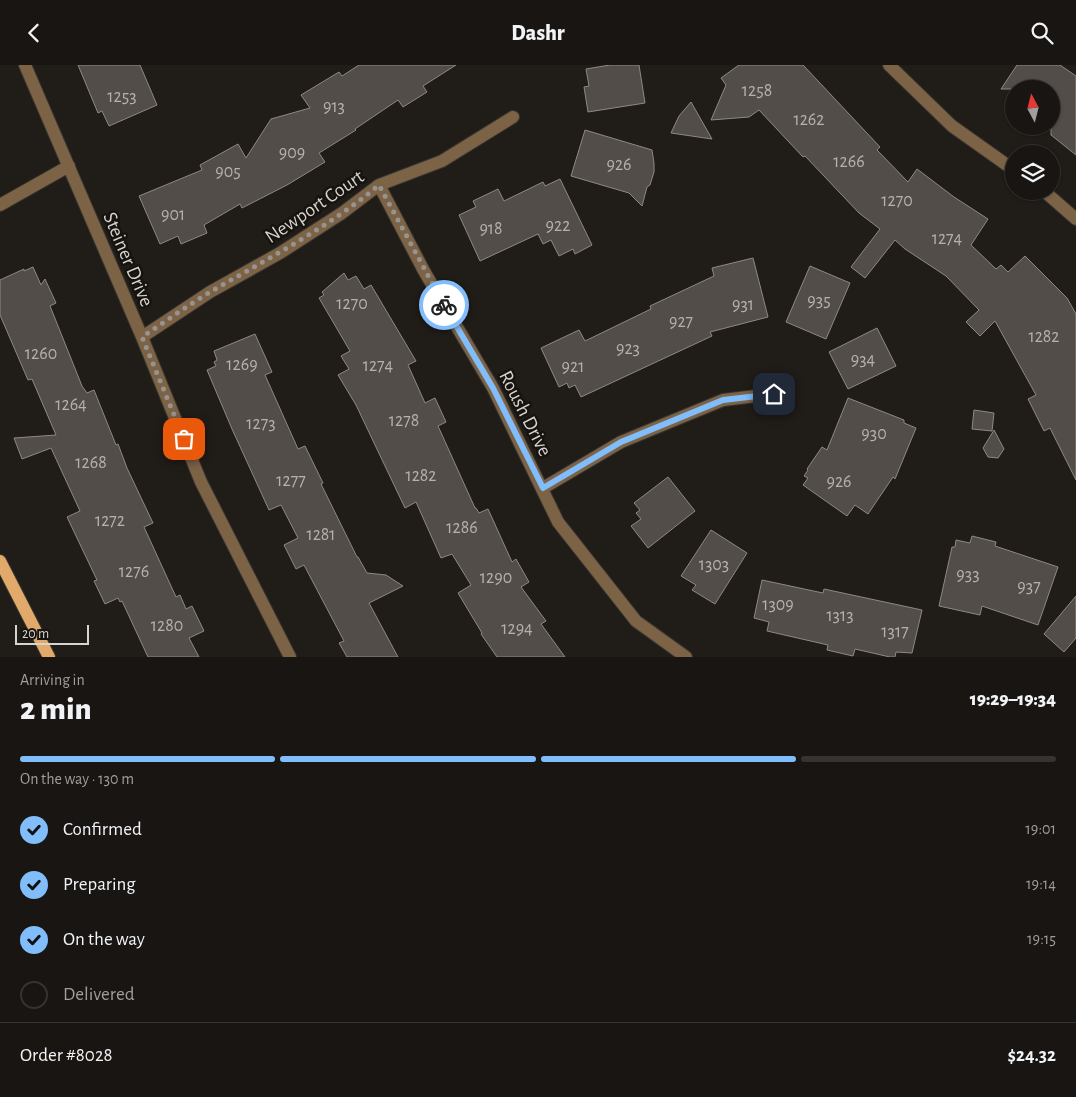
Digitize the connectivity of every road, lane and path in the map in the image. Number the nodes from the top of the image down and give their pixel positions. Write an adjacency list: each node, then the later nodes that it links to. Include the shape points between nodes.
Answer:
1 (25, 65): 5 (street, Steiner Drive)
2 (889, 65): 4 (street, via 952,126)
3 (512, 117): 6 (street, Newport Court, via 442,161)
4 (1005, 164)
5 (68, 166): 8 (street); 10 (street, Steiner Drive)
6 (379, 185): 10 (street, Newport Court, via 280,253 210,292); 12 (street, Roush Drive, via 424,271 493,388)
7 (1054, 200): 9 (street)
8 (0, 205)
9 (1076, 219)
10 (142, 337): 15 (street, Steiner Drive, via 201,482)
11 (774, 394): 12 (street, via 723,400 644,432)
12 (543, 488): 16 (street, Roush Drive, via 558,522 636,621)
13 (0, 561): 14 (main road)
14 (49, 657)
15 (290, 657)
16 (686, 657)

